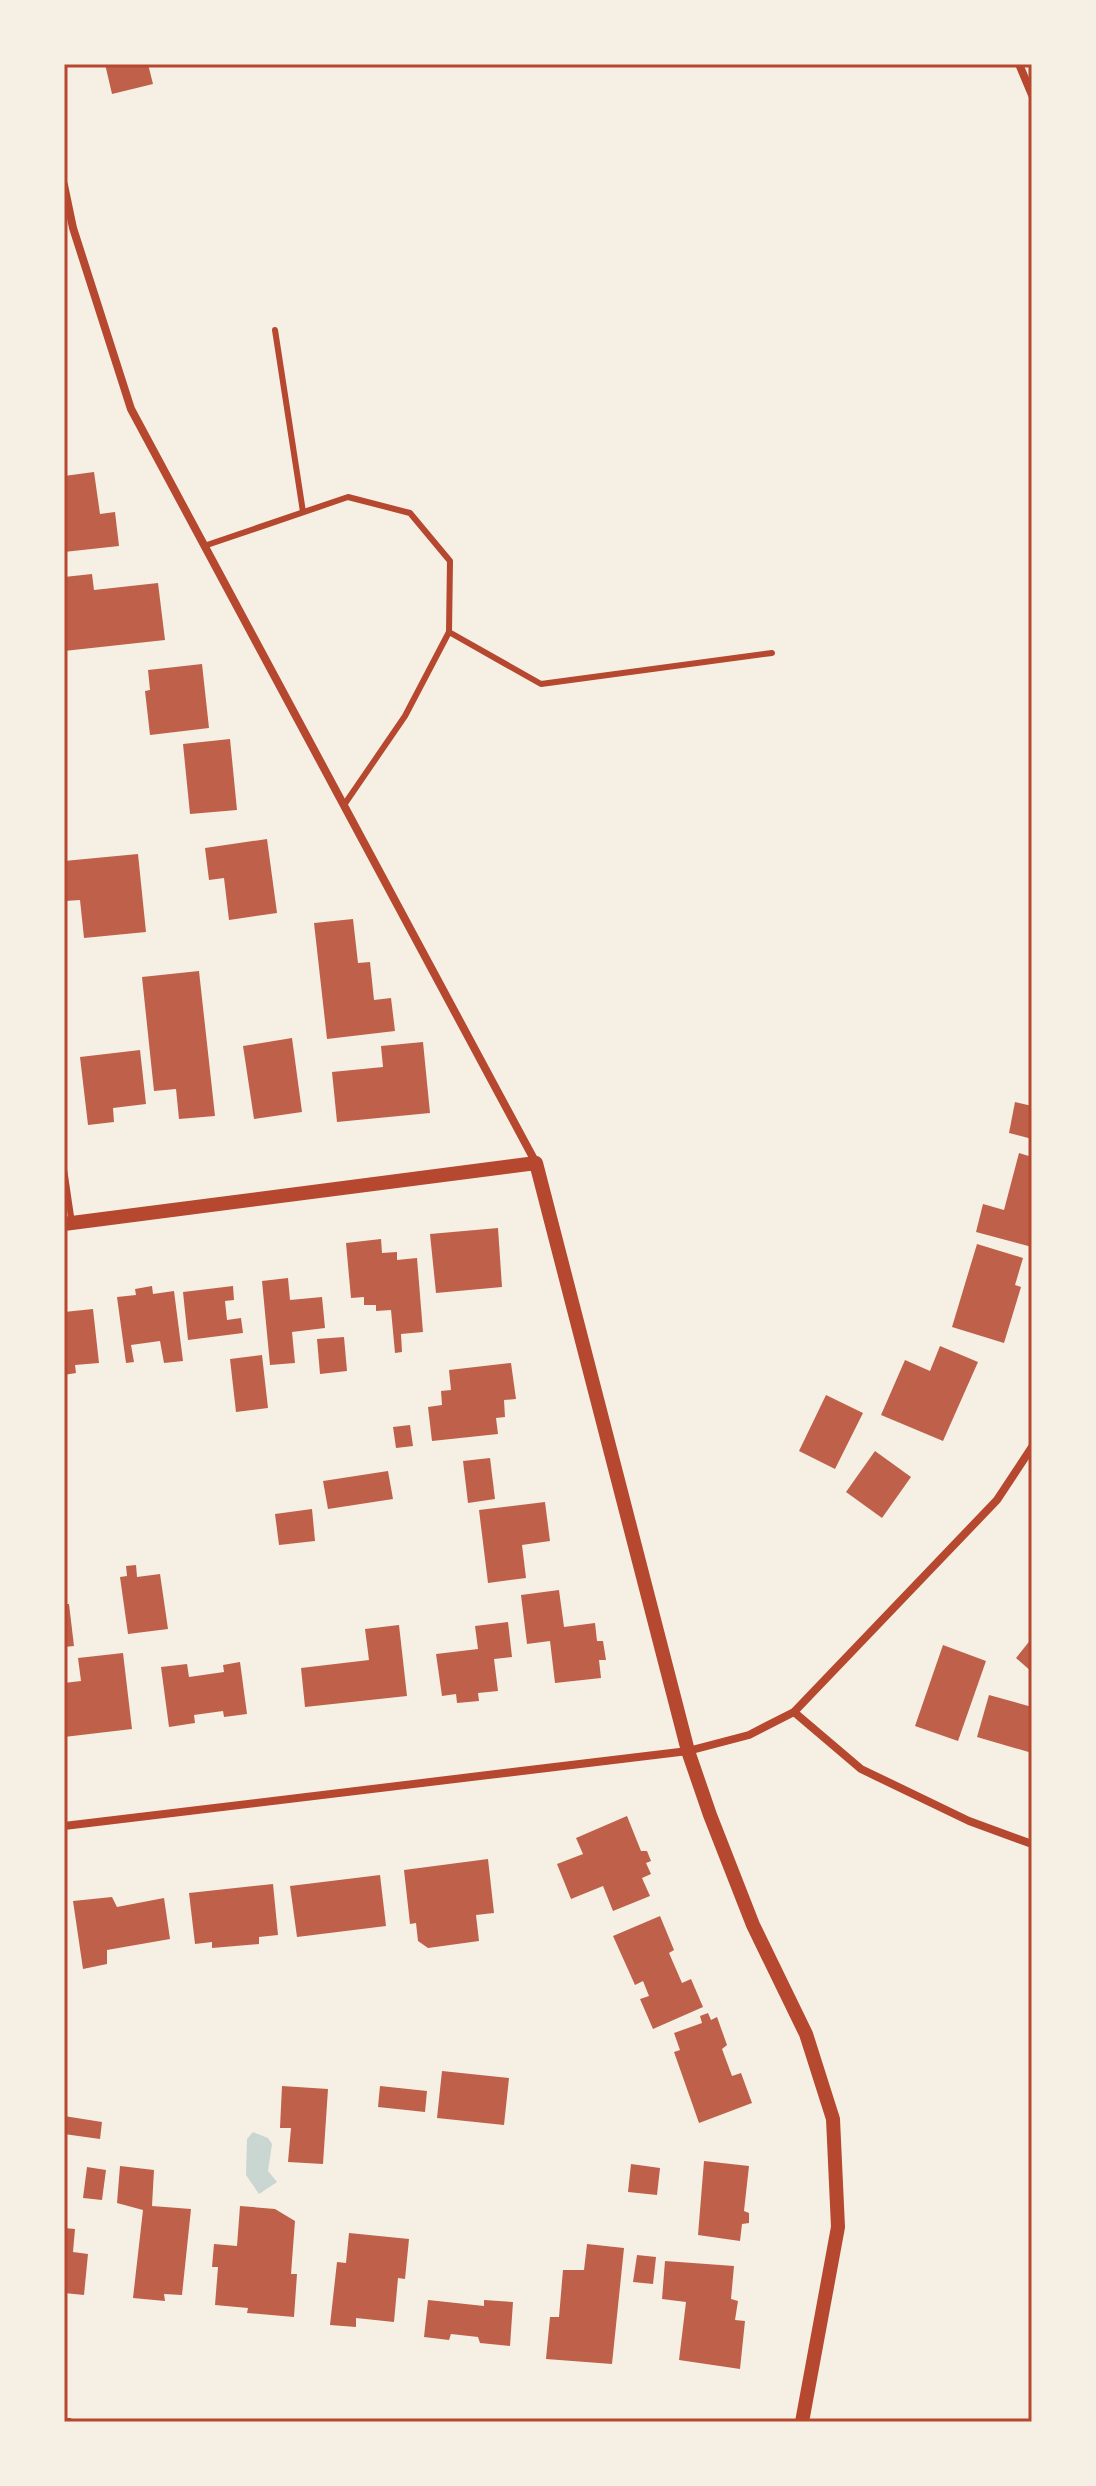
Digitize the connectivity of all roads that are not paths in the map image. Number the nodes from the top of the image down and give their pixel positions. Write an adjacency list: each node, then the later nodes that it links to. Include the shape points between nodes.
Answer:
1 (1019, 64): 2 (street)
2 (1032, 95)
3 (64, 185): 6 (street, via 131,409)
4 (275, 330): 5 (lane)
5 (303, 512): 6 (lane); 7 (lane, via 348,497 410,513 450,561)
6 (204, 546): 9 (street)
7 (449, 632): 8 (lane, via 541,684); 9 (lane, via 405,716)
8 (772, 653)
9 (344, 805): 10 (street)
10 (536, 1163): 12 (street); 15 (street)
11 (64, 1169): 12 (lane)
12 (68, 1223)
13 (1032, 1447): 14 (street, via 997,1500)
14 (794, 1712): 15 (street, via 749,1735); 17 (street, via 861,1769 969,1821)
15 (688, 1751): 16 (street); 18 (street, via 753,1925 806,2034 833,2119 838,2227)
16 (64, 1826)
17 (1032, 1844)
18 (802, 2422)

